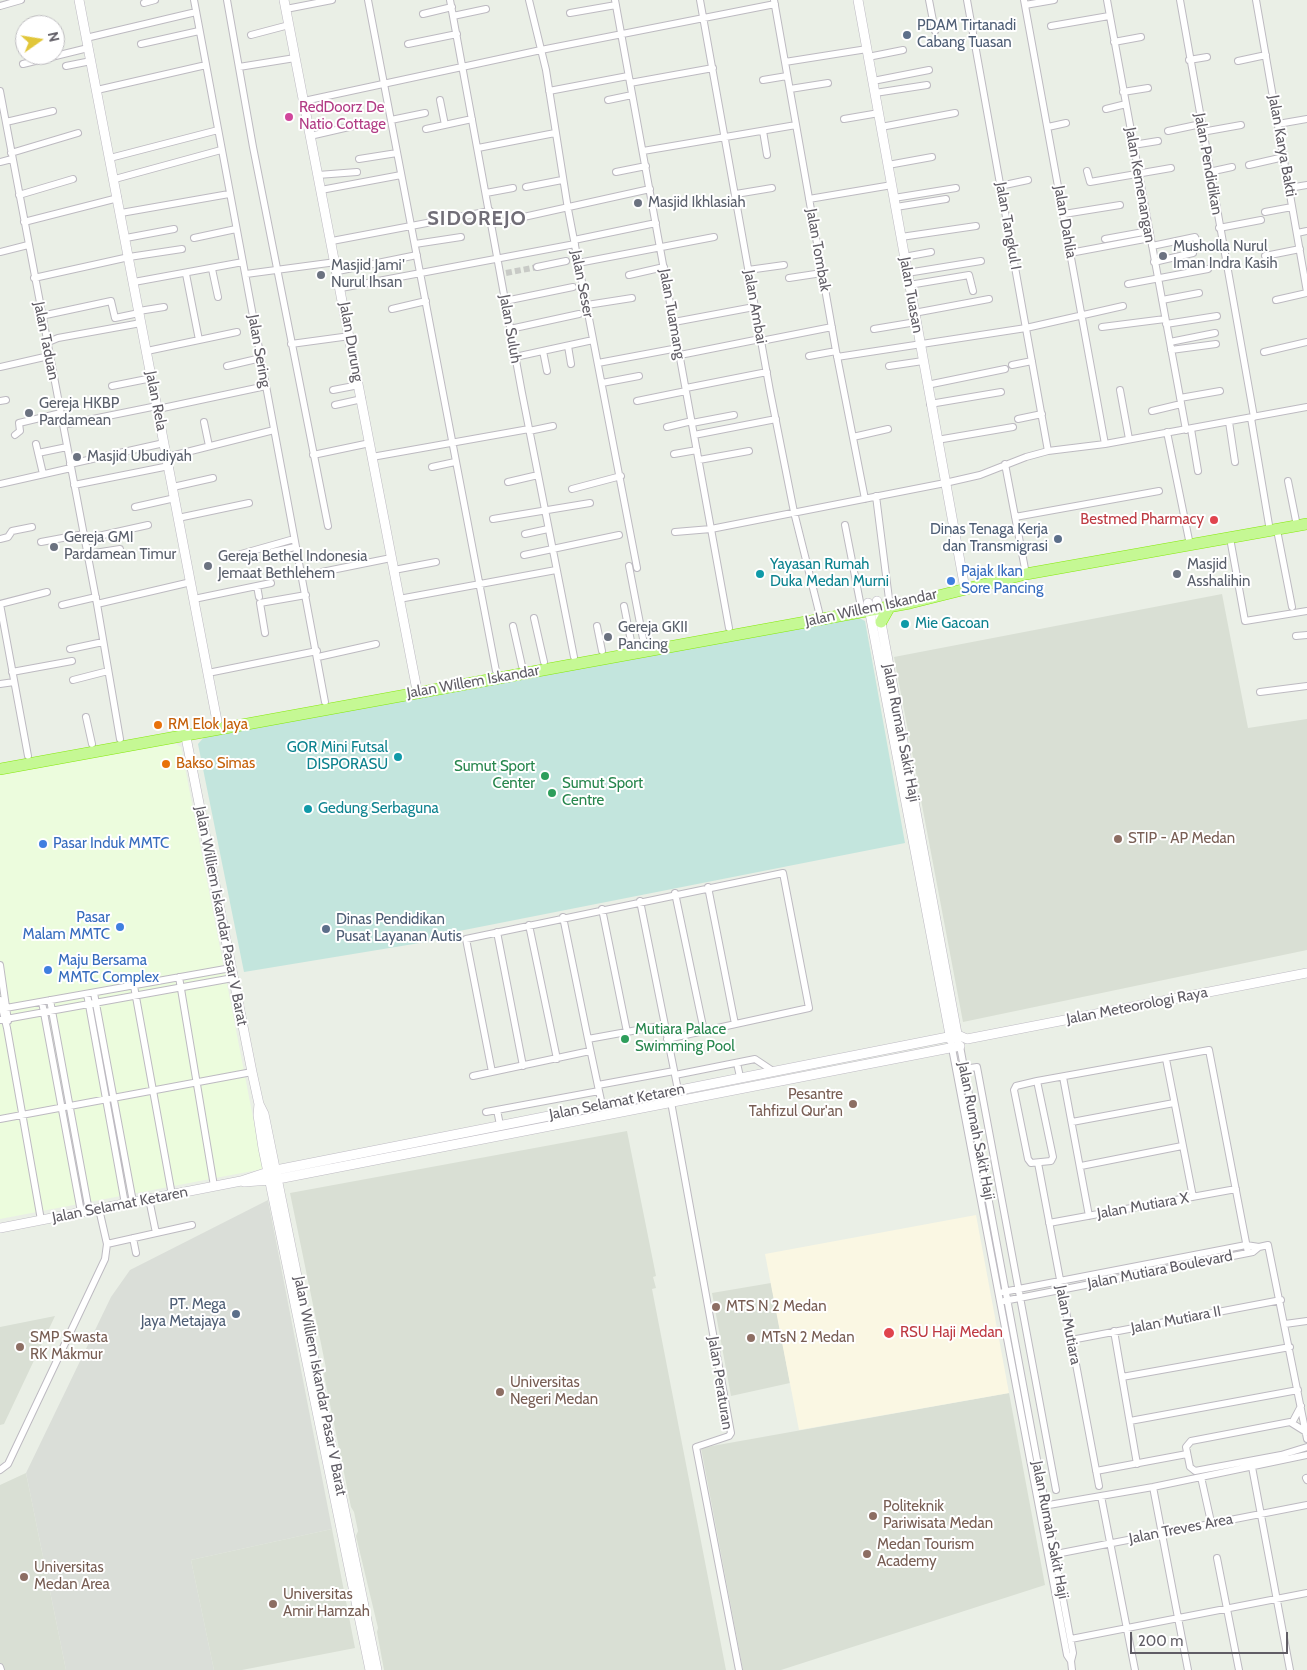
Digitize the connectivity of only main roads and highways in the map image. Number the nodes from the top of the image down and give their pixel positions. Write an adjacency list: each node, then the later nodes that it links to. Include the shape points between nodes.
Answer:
1 (1302, 525): 2 (highway, Jalan Willem Iskandar, via 1026,574 945,593 936,591)
2 (890, 603): 3 (highway, Jalan Willem Iskandar); 3 (highway)
3 (869, 611): 4 (highway, Jalan Willem Iskandar); 4 (highway, Jalan Willem Iskandar, via 819,612 416,685)
4 (398, 692): 5 (highway, Jalan Willem Iskandar); 5 (highway, Jalan Willem Iskandar, via 217,721)
5 (185, 731): 6 (highway, Jalan Willem Iskandar, via 120,739); 7 (highway, Jalan Willem Iskandar)
6 (0, 761)
7 (0, 769)

